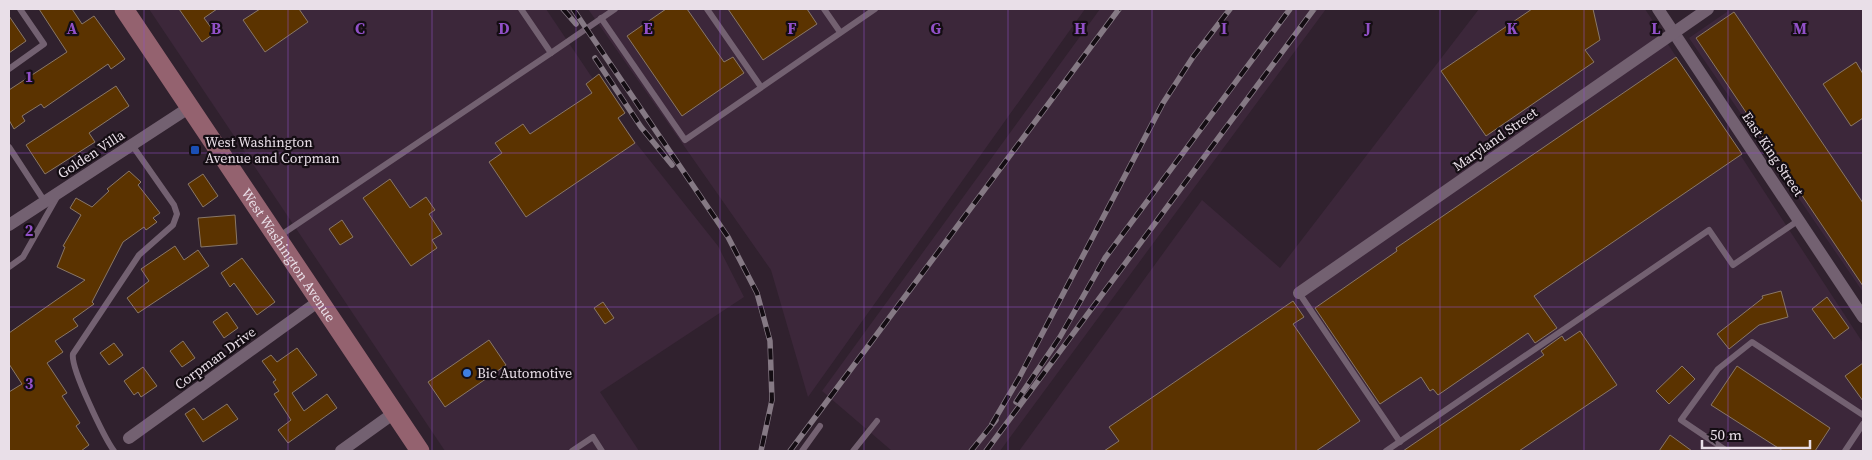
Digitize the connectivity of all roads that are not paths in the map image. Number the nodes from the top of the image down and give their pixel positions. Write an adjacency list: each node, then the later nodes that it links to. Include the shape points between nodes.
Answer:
1 (20, 9): 14 (lane, via 44,44)
2 (124, 9): 16 (main road, West Washington Avenue)
3 (521, 9): 13 (lane)
4 (615, 9): 10 (lane)
5 (707, 9): 15 (lane)
6 (824, 9): 11 (lane)
7 (875, 9): 11 (lane)
8 (1658, 9): 12 (street, East King Street)
9 (1708, 9): 12 (street, Maryland Street)
10 (601, 18): 13 (lane); 15 (lane, via 685,140)
11 (840, 32): 15 (lane)
12 (1674, 32): 21 (street, East King Street); 25 (street, Maryland Street)
13 (551, 53): 23 (lane)
14 (9, 69)
15 (761, 87)
16 (190, 107): 17 (street, Golden Villa); 23 (main road, West Washington Avenue)
17 (132, 145): 19 (street, Golden Villa); 35 (lane, via 177,214 173,225 139,255 73,354 76,375 103,435)
18 (9, 146): 20 (lane)
19 (60, 192): 20 (street, Golden Villa); 24 (lane, via 23,257)
20 (45, 202): 22 (street, Golden Villa)
21 (1799, 220): 27 (street, East King Street); 34 (lane, via 1733,265 1710,230)
22 (9, 225)
23 (277, 238): 26 (main road, West Washington Avenue)
24 (9, 268)
25 (1299, 293): 34 (lane)
26 (319, 301): 28 (main road, West Washington Avenue); 33 (street, Corpman Drive)
27 (1863, 317)
28 (394, 413): 36 (street); 37 (main road, West Washington Avenue)
29 (1863, 415): 43 (lane, via 1752,342 1718,369 1681,420)
30 (877, 421): 41 (lane)
31 (1863, 424): 44 (lane)
32 (820, 426): 40 (lane)
33 (129, 438)
34 (1400, 442): 42 (lane)
35 (114, 451)
36 (340, 451)
37 (420, 451)
38 (572, 451): 39 (lane, via 593,437)
39 (602, 451)
40 (802, 451)
41 (853, 451)
42 (1386, 451)
43 (1727, 451)
44 (1845, 451)

